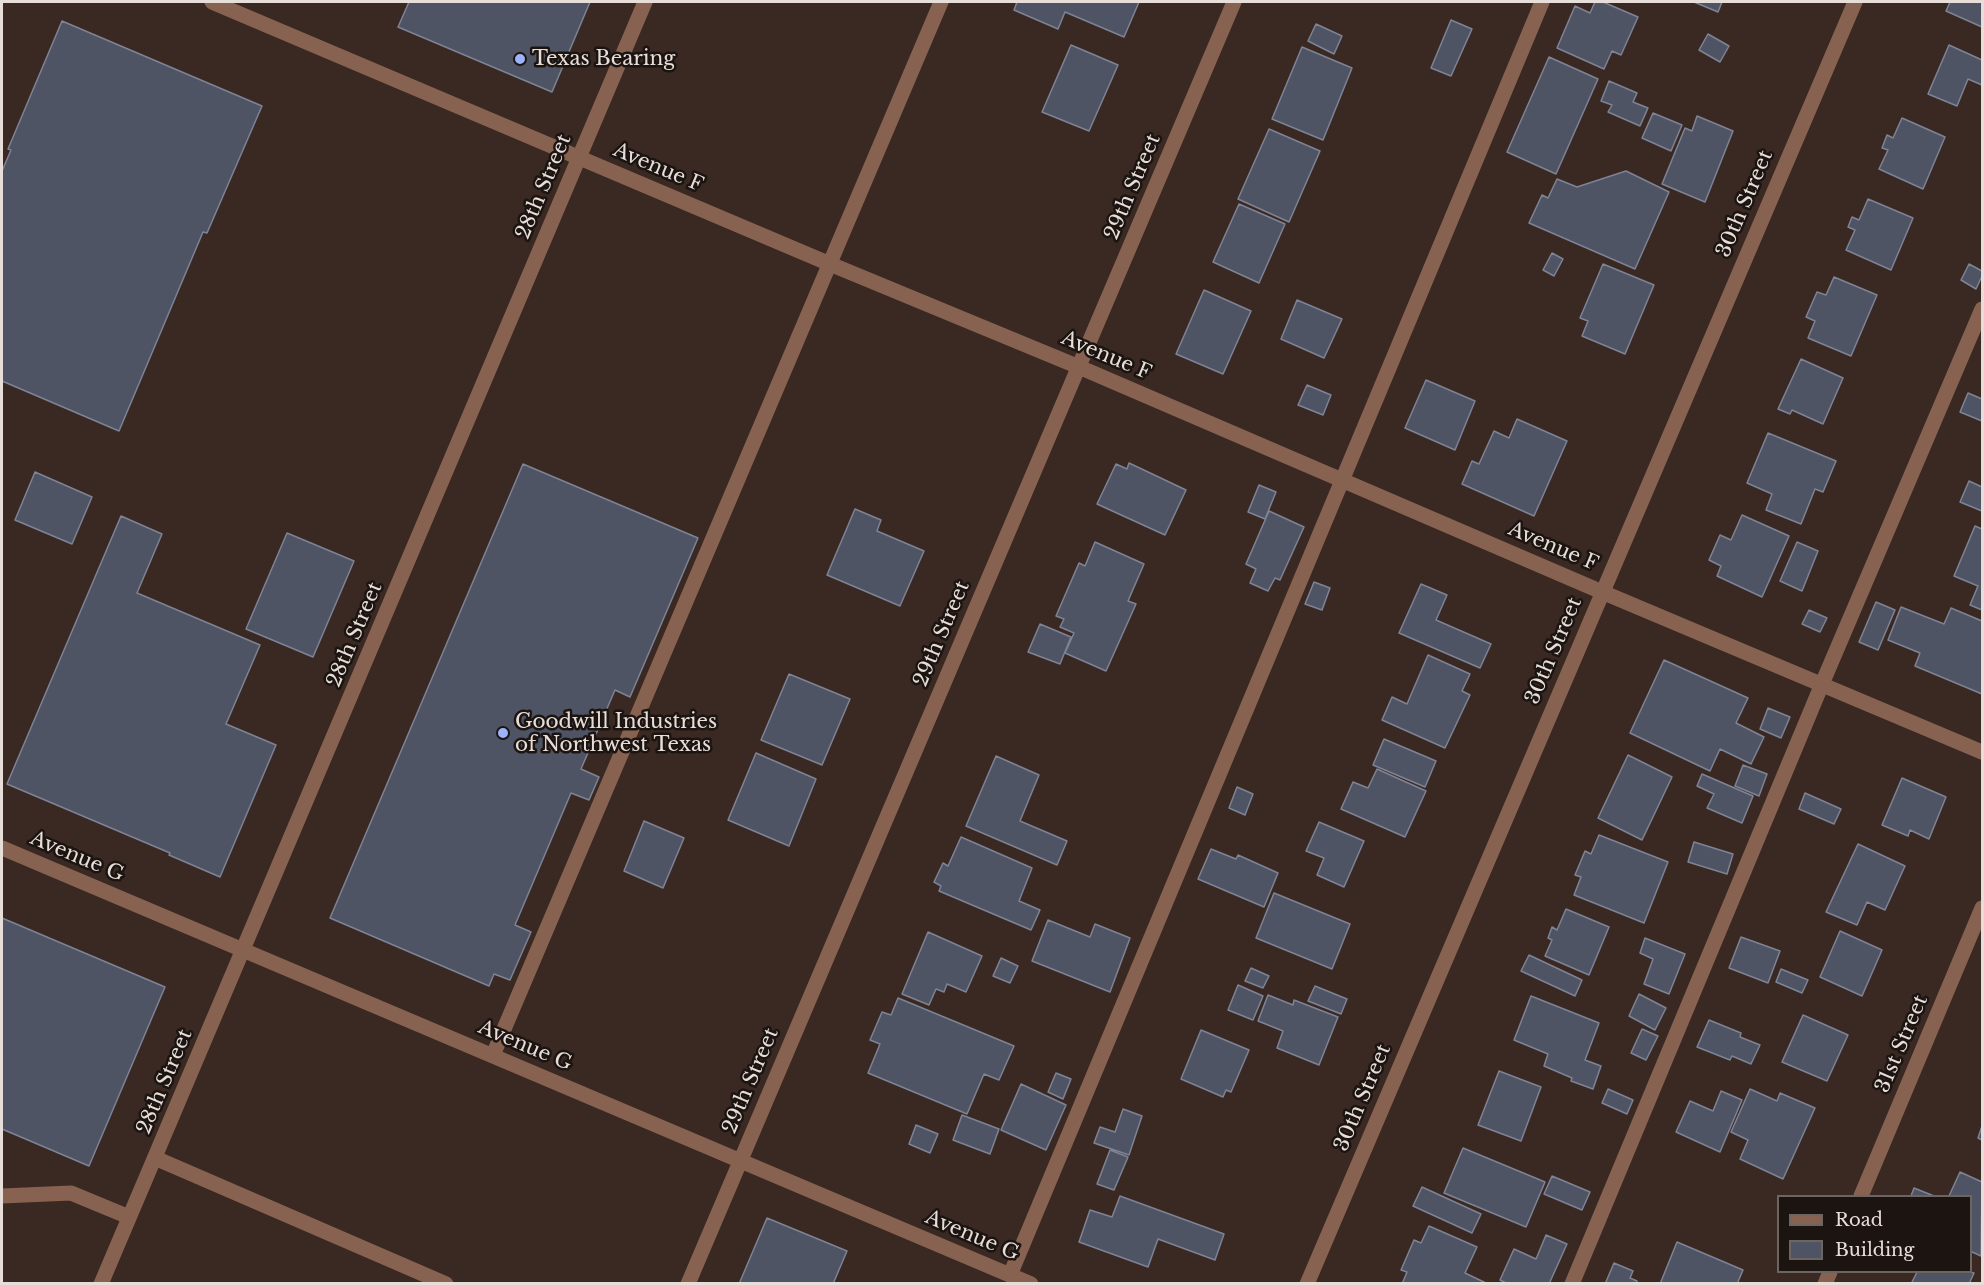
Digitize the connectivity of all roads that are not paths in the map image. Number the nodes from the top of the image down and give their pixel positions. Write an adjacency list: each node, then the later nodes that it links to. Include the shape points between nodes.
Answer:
1 (212, 2): 7 (street, Avenue F)
2 (645, 2): 7 (street, 28th Street)
3 (940, 2): 8 (street)
4 (1234, 2): 10 (street, 29th Street)
5 (1542, 2): 11 (street)
6 (1855, 2): 12 (street, 30th Street)
7 (580, 158): 8 (street, Avenue F); 17 (street, 28th Street)
8 (830, 264): 10 (street, Avenue F); 18 (street)
9 (1983, 309): 13 (street)
10 (1079, 367): 11 (street, Avenue F); 20 (street, 29th Street)
11 (1342, 480): 12 (street, Avenue F); 24 (street)
12 (1602, 592): 13 (street, Avenue F); 29 (street, 30th Street)
13 (1822, 684): 14 (street, Avenue F); 30 (street)
14 (1983, 752)
15 (2, 848): 17 (street, Avenue G)
16 (1983, 908): 21 (street, 31st Street)
17 (243, 950): 18 (street, Avenue G); 19 (street, 28th Street)
18 (493, 1055): 20 (street, Avenue G)
19 (155, 1158): 23 (street, 28th Street); 26 (street)
20 (740, 1161): 24 (street, Avenue G); 27 (street, 29th Street)
21 (1862, 1195)
22 (2, 1196): 23 (street, via 71,1193)
23 (129, 1217): 25 (street, 28th Street)
24 (1010, 1275): 28 (street, Avenue G)
25 (101, 1284)
26 (446, 1284)
27 (688, 1284)
28 (1031, 1284)
29 (1307, 1284)
30 (1572, 1284)

